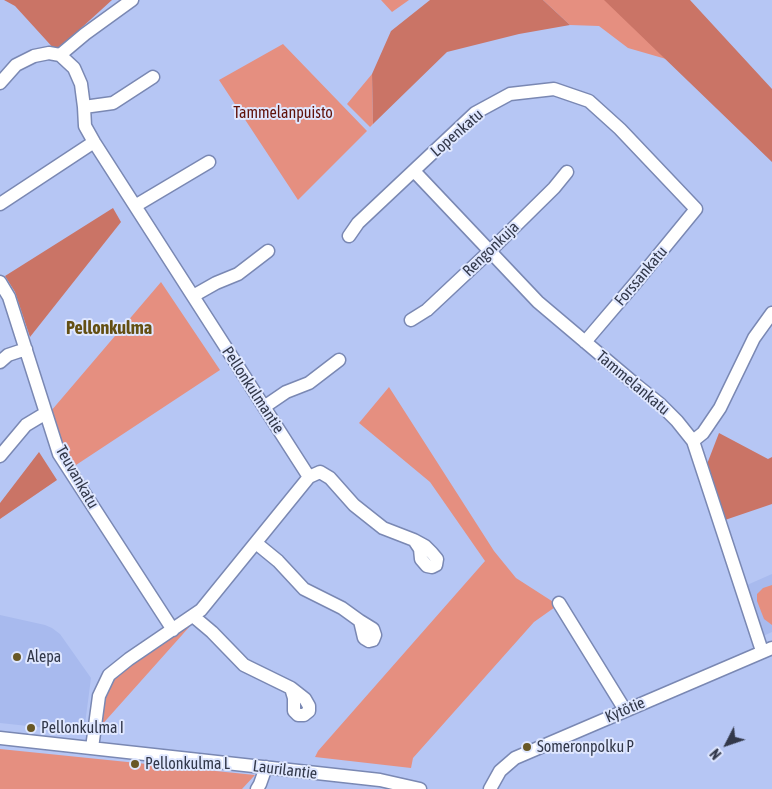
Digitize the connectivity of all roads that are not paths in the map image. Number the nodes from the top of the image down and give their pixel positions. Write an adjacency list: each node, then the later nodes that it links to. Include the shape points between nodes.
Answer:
1 (132, 0): 2 (street)
2 (60, 55): 4 (street, via 34,56 16,65); 5 (street, Pellonkulmantie, via 74,68 81,84)
3 (153, 77): 5 (street, via 113,103)
4 (0, 83)
5 (84, 108): 6 (street, Pellonkulmantie, via 85,126)
6 (94, 142): 10 (street); 11 (street, Pellonkulmantie)
7 (209, 162): 11 (street)
8 (414, 171): 12 (street, Lopenkatu, via 474,113 510,94 554,89 589,101); 13 (street, Lopenkatu, via 358,223); 15 (street, Tammelankatu)
9 (567, 172): 15 (street, Rengonkuja)
10 (0, 204)
11 (135, 206): 17 (street, Pellonkulmantie)
12 (696, 209): 20 (street, Forssankatu)
13 (349, 236)
14 (268, 251): 17 (street, via 238,274)
15 (490, 251): 19 (street, Rengonkuja); 20 (street, Tammelankatu, via 538,302)
16 (0, 282): 21 (street, Teuvankatu, via 9,297)
17 (193, 296): 24 (street, Pellonkulmantie)
18 (772, 313): 26 (street, via 754,338 720,408 703,433)
19 (411, 320)
20 (585, 342): 26 (street, Tammelankatu, via 660,404)
21 (26, 349): 23 (street, via 8,355); 25 (street, Teuvankatu)
22 (339, 360): 24 (street, via 309,383 286,392)
23 (0, 362)
24 (264, 407): 28 (street, Pellonkulmantie)
25 (46, 413): 27 (street, via 26,425); 34 (street, Teuvankatu, via 59,454)
26 (693, 441): 35 (street, Tammelankatu)
27 (0, 456)
28 (309, 476): 29 (street, via 320,472 330,478 383,528); 30 (street)
29 (414, 540)
30 (256, 543): 32 (street, via 201,610); 33 (street, via 304,589)
31 (559, 603): 37 (street)
32 (192, 616): 34 (street); 36 (street, via 244,665)
33 (360, 621)
34 (173, 630): 39 (street, via 109,675 99,696)
35 (767, 650): 37 (street, Kytötie)
36 (291, 688)
37 (625, 710): 44 (street, Kytötie, via 515,758 500,771)
38 (0, 738): 39 (street, Laurilantie)
39 (92, 748): 40 (street, Laurilantie)
40 (266, 767): 41 (street, Laurilantie); 42 (street)
41 (379, 785): 43 (street, Laurilantie)
42 (257, 789)
43 (420, 789)
44 (490, 789)

